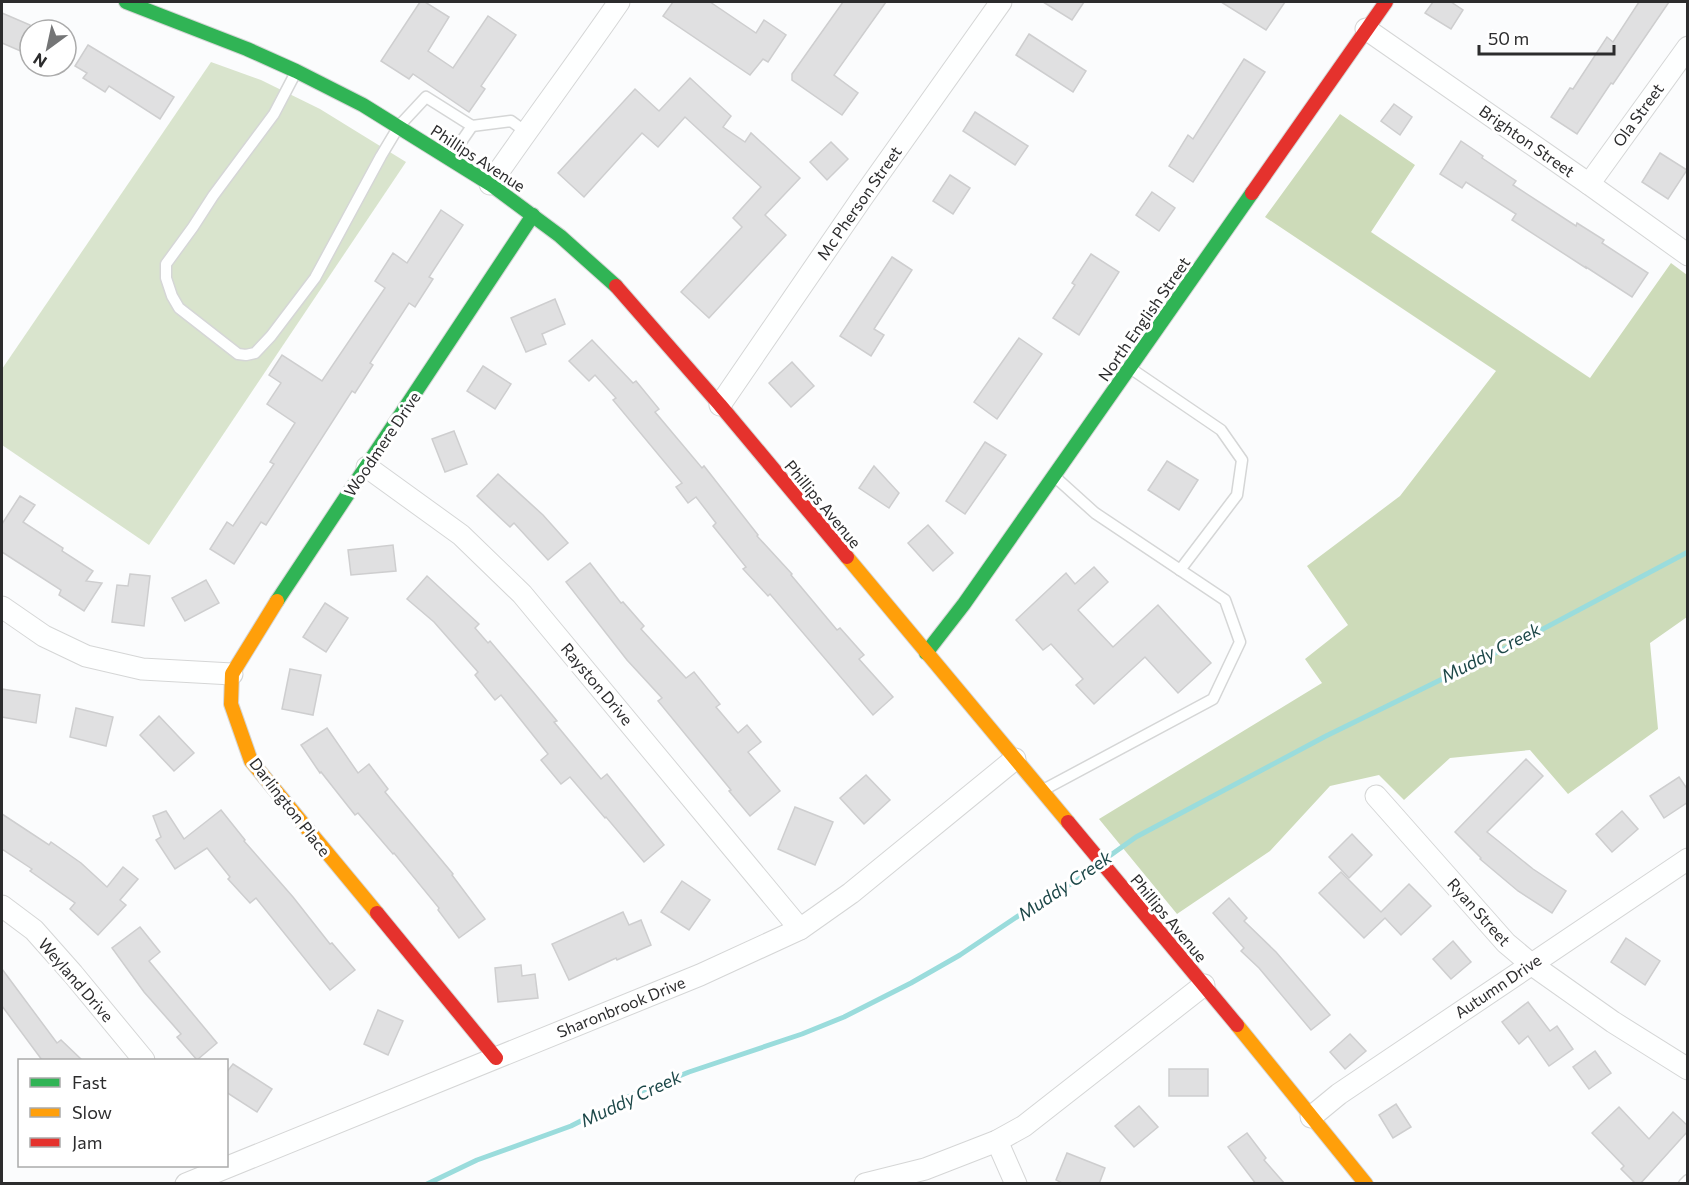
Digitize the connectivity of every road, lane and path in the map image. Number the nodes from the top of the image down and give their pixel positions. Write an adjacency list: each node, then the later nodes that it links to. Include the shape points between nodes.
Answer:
1 (126, 2): 7 (street, Phillips Avenue)
2 (619, 2): 10 (street)
3 (1001, 2): 17 (street, Mc Pherson Street)
4 (1386, 2): 5 (street, North English Street)
5 (1366, 29): 13 (street, Brighton Street); 16 (street, North English Street)
6 (1688, 47): 13 (street, Ola Street)
7 (296, 72): 8 (street, Phillips Avenue); 8 (lane, via 274,114 166,264 166,278 179,308 238,354 255,353 315,278)
8 (399, 126): 9 (lane, via 426,97); 11 (street, Phillips Avenue)
9 (472, 126): 10 (lane, via 511,121); 11 (lane)
10 (526, 132): 12 (street)
11 (450, 159): 12 (street, Phillips Avenue)
12 (490, 184): 14 (street, Phillips Avenue)
13 (1589, 184): 15 (street, Brighton Street)
14 (533, 215): 17 (street, Phillips Avenue, via 630,300); 18 (street, Woodmere Drive)
15 (1688, 255)
16 (1130, 368): 19 (street, North English Street); 20 (lane, via 1221,430 1242,460 1237,495)
17 (720, 405): 22 (street, Phillips Avenue)
18 (367, 467): 23 (street, Woodmere Drive); 29 (street, Rayston Drive, via 461,535 522,594)
19 (1054, 476): 20 (lane, via 1095,513); 22 (street, North English Street)
20 (1180, 570): 25 (lane, via 1225,600 1240,642 1213,699)
21 (3, 610): 23 (street, via 86,656 142,669)
22 (926, 653): 24 (street, Phillips Avenue)
23 (232, 674): 32 (street, Darlington Place, via 231,704 251,760)
24 (1015, 759): 25 (street, Phillips Avenue); 29 (street, Sharonbrook Drive, via 851,893)
25 (1041, 791): 31 (street, Phillips Avenue)
26 (1376, 796): 30 (street, Ryan Street, via 1506,943)
27 (1687, 860): 30 (street, Autumn Drive)
28 (2, 906): 33 (street, Weyland Drive, via 34,930)
29 (800, 929): 32 (street, Sharonbrook Drive, via 700,975)
30 (1531, 964): 34 (street, Ryan Street, via 1613,1023); 35 (street, Autumn Drive)
31 (1204, 985): 35 (street, Phillips Avenue); 36 (street, via 1060,1099)
32 (496, 1058): 37 (street, Sharonbrook Drive)
33 (143, 1059)
34 (1688, 1069)
35 (1311, 1117): 43 (street, Phillips Avenue)
36 (997, 1142): 41 (street, via 925,1169); 42 (street)
37 (228, 1166)
38 (226, 1167): 40 (street, Sharonbrook Drive)
39 (1688, 1180): 44 (lane)
40 (186, 1184)
41 (865, 1184)
42 (1016, 1184)
43 (1366, 1184)
44 (1684, 1184)

